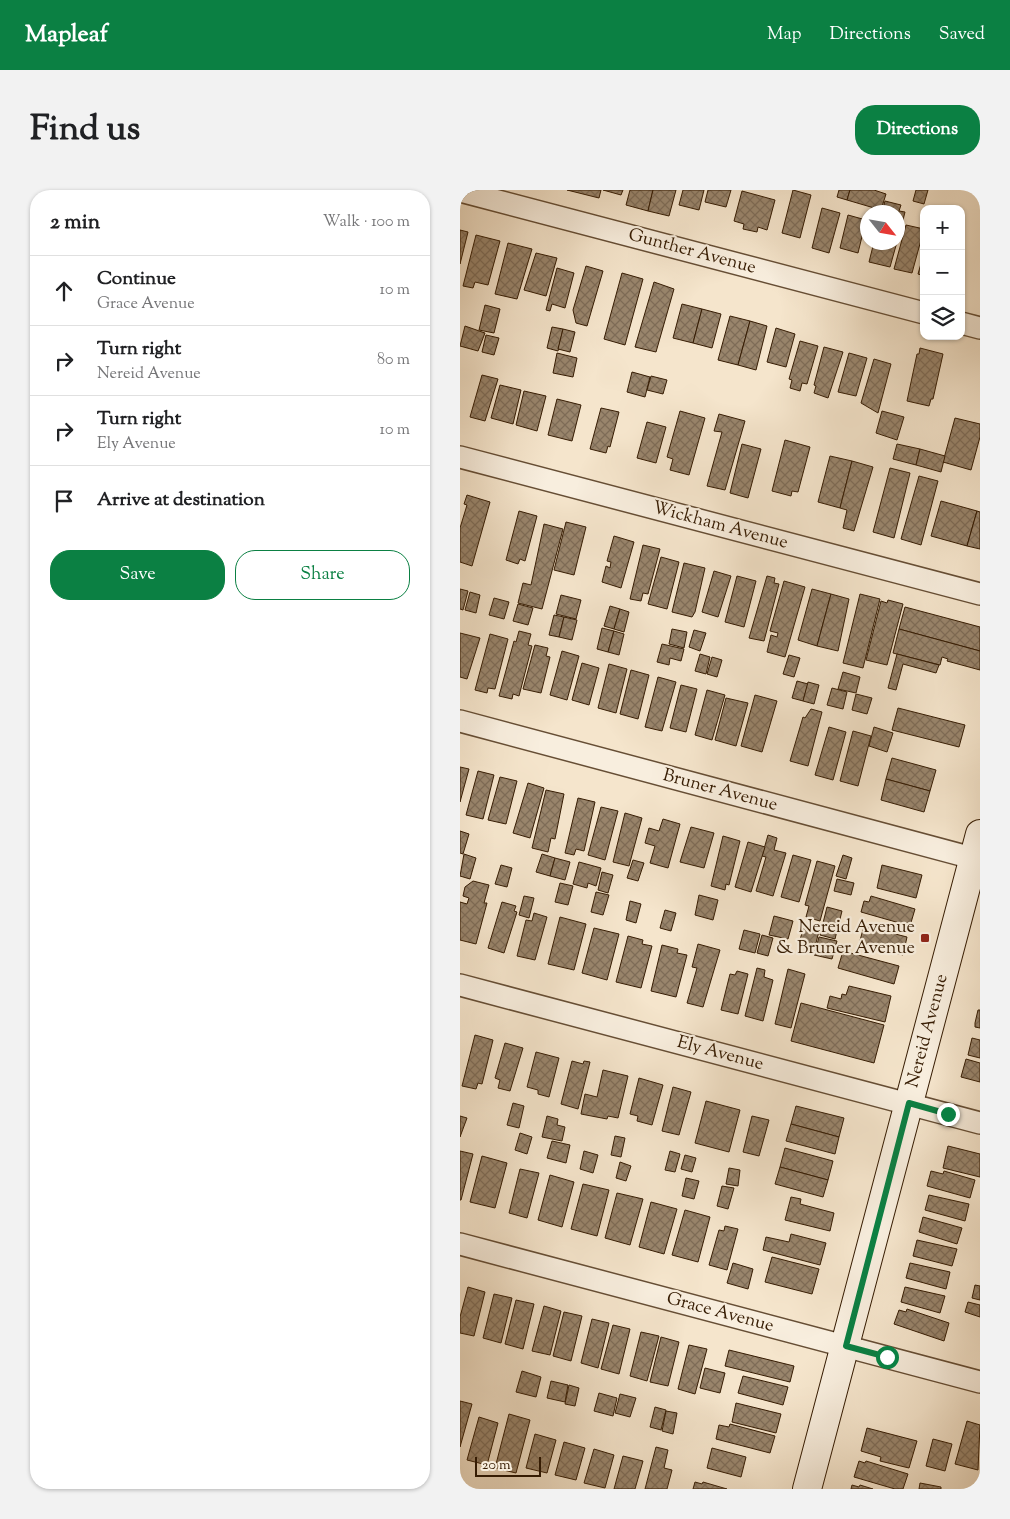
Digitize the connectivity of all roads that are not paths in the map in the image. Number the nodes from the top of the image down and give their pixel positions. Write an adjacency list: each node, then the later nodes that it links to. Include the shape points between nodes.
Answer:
1 (460, 191): 2 (street, Gunther Avenue)
2 (920, 312)
3 (965, 324): 4 (street)
4 (980, 328)
5 (460, 457): 6 (street, Wickham Avenue)
6 (980, 594)
7 (460, 721): 8 (street, Bruner Avenue)
8 (978, 851): 10 (street, Nereid Avenue)
9 (460, 985): 10 (street, Ely Avenue)
10 (909, 1103): 11 (street, Ely Avenue); 13 (street, Nereid Avenue)
11 (980, 1123)
12 (460, 1244): 13 (street, Grace Avenue)
13 (846, 1346): 14 (street, Grace Avenue); 15 (street, Nereid Avenue)
14 (980, 1382)
15 (807, 1489)

